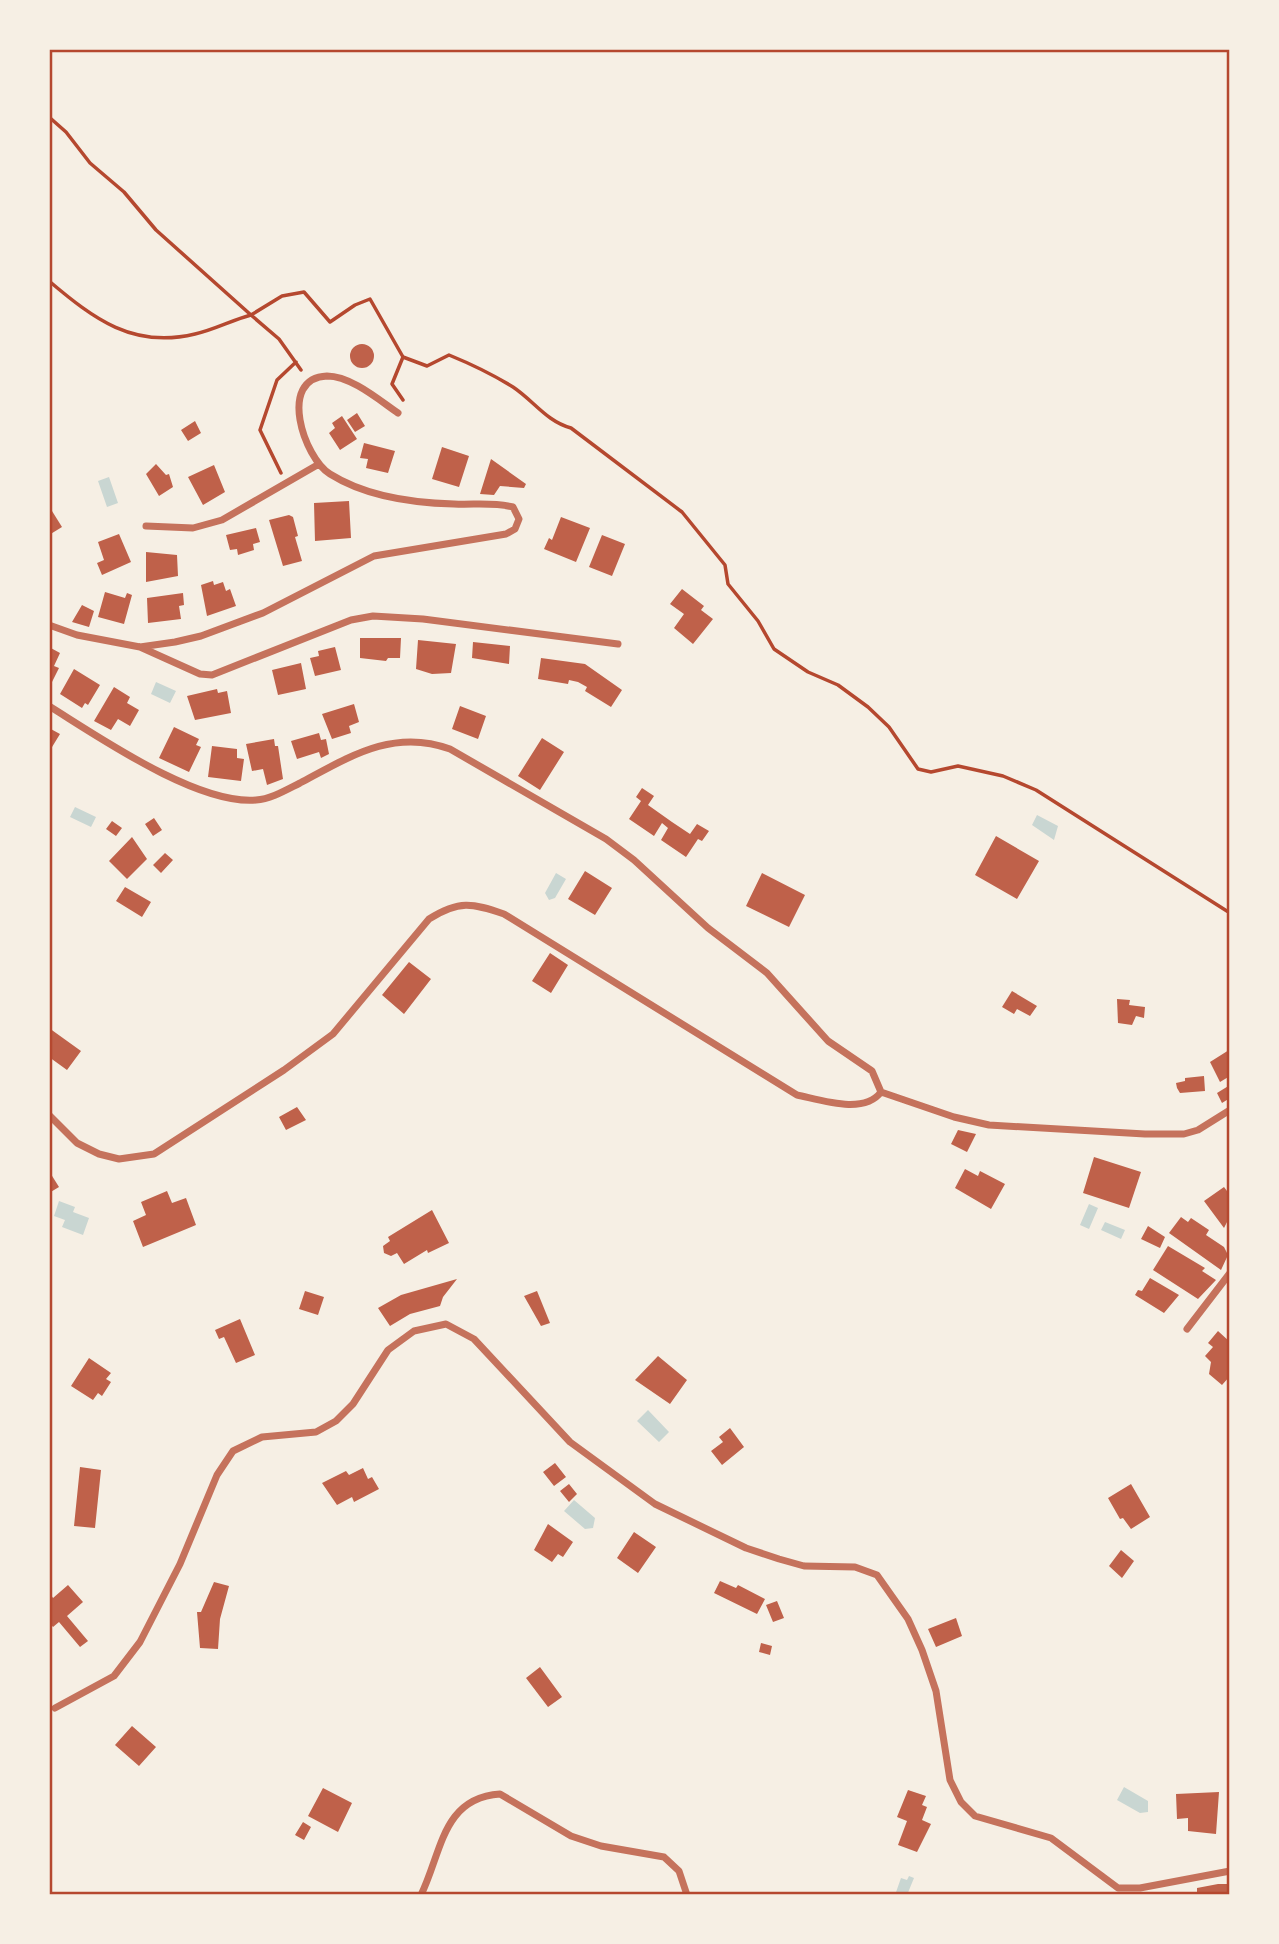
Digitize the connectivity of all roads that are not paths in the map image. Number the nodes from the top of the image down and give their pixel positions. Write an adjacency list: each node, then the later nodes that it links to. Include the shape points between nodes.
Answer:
1 (398, 413): 2 (street, via 331,376 309,382 300,394 299,416)
2 (319, 464): 3 (street, via 208,525); 6 (street, via 346,482 388,495 443,504 513,507 518,524 506,534 374,556 231,626)
3 (146, 526)
4 (49, 625): 6 (street)
5 (618, 644): 6 (street, via 423,618 373,616 351,620 212,675)
6 (140, 647)
7 (49, 706): 8 (street, via 174,778 239,800 269,797 382,744 423,741 450,749 634,860 708,928 773,978 828,1041 872,1071)
8 (881, 1092): 9 (street, via 989,1125 1145,1134 1184,1134); 10 (street, via 862,1102 834,1103 797,1095 504,914 475,904 450,906 429,919 332,1034 154,1154 135,1159 99,1154 77,1143)
9 (1230, 1110)
10 (49, 1115)
11 (1230, 1273): 12 (street)
12 (1187, 1329)
13 (55, 1708): 14 (street, via 114,1675 140,1642 180,1564 217,1475 233,1451 262,1437 316,1432 336,1421 353,1405 388,1350 414,1331 446,1324 474,1339 570,1442 655,1504 779,1559 804,1566 855,1567 877,1575 908,1619 922,1650 936,1691 950,1780 961,1802 975,1816 1051,1838 1118,1888)
14 (1230, 1871)
15 (421, 1895): 16 (street, via 451,1818 475,1800 500,1794 570,1836 664,1857 679,1871)
16 (687, 1895)

